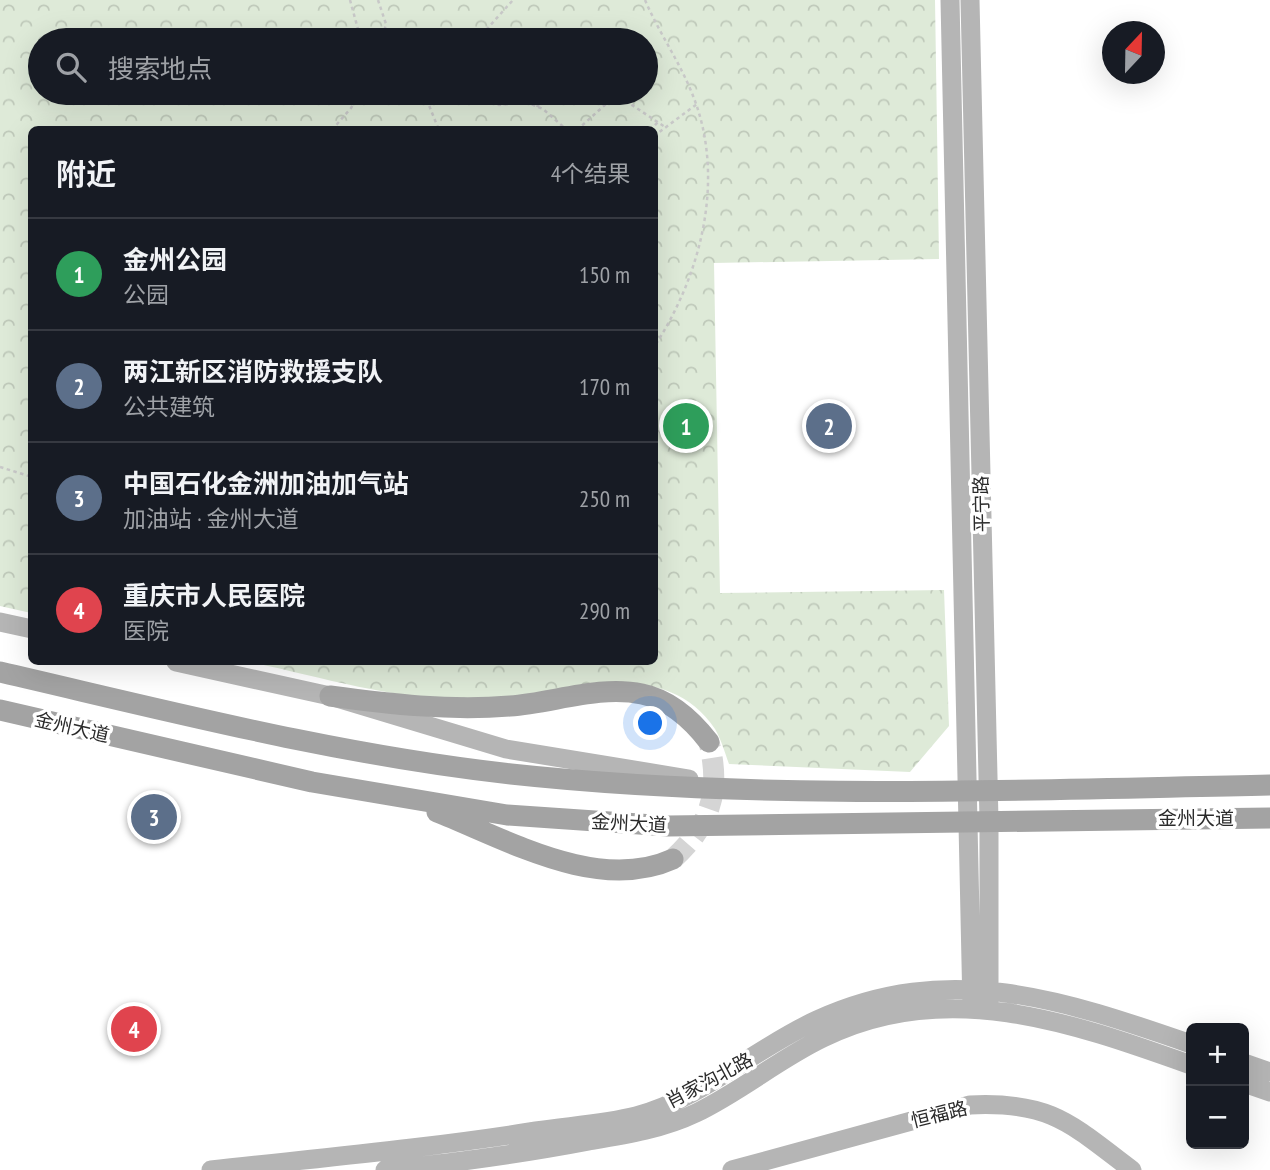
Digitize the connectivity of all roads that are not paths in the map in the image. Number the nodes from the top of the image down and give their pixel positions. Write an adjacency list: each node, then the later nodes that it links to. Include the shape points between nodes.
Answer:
1 (950, 0): 12 (main road, 平宁路)
2 (970, 0): 12 (main road, 平宁路)
3 (0, 622): 4 (main road)
4 (28, 628)
5 (190, 665): 7 (main road)
6 (0, 672): 11 (main road, 金州大道, via 320,746 509,774 665,787)
7 (330, 696): 9 (main road, via 399,706 464,708 610,692 642,694 668,703 694,721); 11 (main road, via 506,749)
8 (6, 712): 13 (main road, 金州大道, via 312,782)
9 (709, 743)
10 (1270, 785): 12 (main road, 金州大道)
11 (744, 788): 12 (main road, 金州大道)
12 (977, 790): 15 (main road, 平宁路)
13 (396, 796): 15 (main road, 金州大道, via 507,815 668,826); 16 (main road, via 560,860 592,868 651,869)
14 (1270, 818): 15 (main road, 金州大道)
15 (979, 820): 17 (main road, 平宁路)
16 (674, 859)
17 (980, 998): 18 (main road, 肖家沟北路, via 1106,1015); 19 (main road, 肖家沟北路); 24 (main road, 肖家沟北路, via 915,992 861,1004 816,1020 690,1095 636,1116); 25 (main road, 肖家沟北路, via 866,1022 824,1037 695,1113 639,1132)
18 (1186, 1042)
19 (1186, 1063)
20 (1249, 1065): 21 (main road)
21 (1270, 1072)
22 (1249, 1085): 23 (main road)
23 (1270, 1092)
24 (495, 1138): 25 (main road); 26 (main road, 肖家沟北路)
25 (499, 1164): 27 (main road, 肖家沟北路)
26 (211, 1170)
27 (385, 1170)
28 (732, 1170): 29 (main road, 恒福路, via 970,1104 1009,1103 1042,1110 1075,1127)
29 (1132, 1170)

